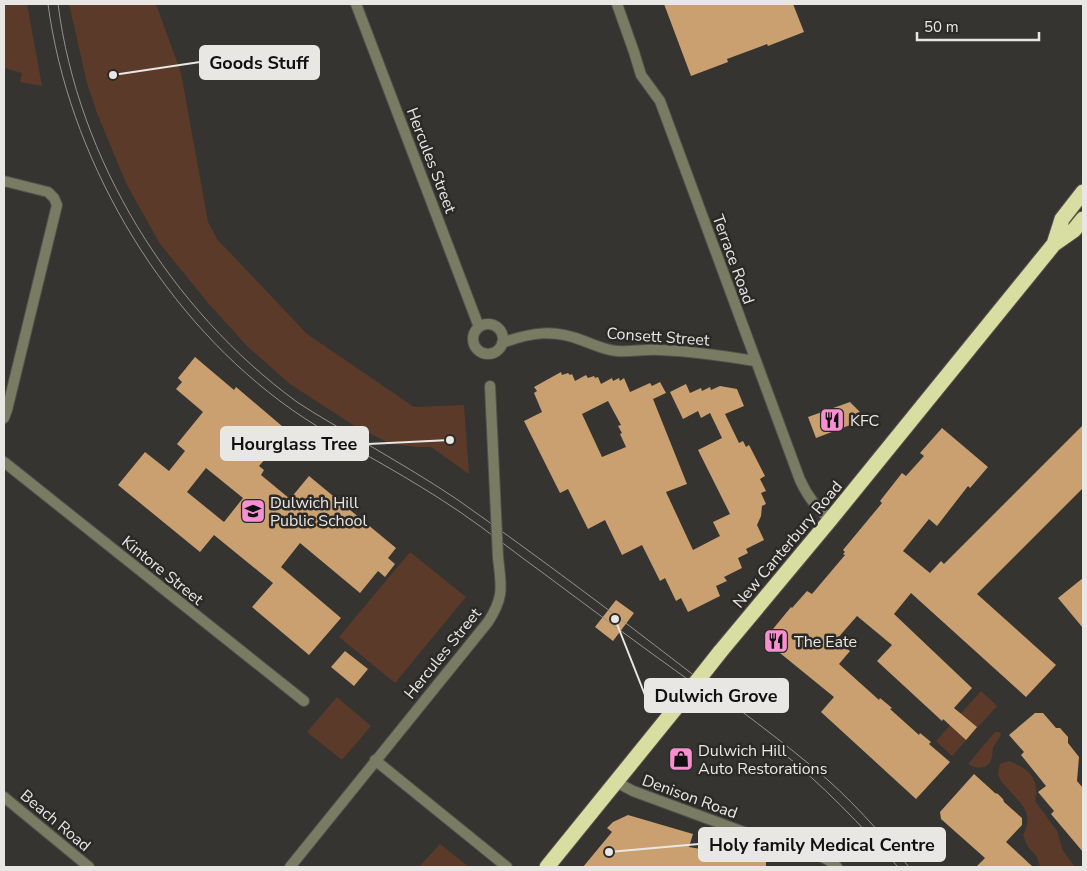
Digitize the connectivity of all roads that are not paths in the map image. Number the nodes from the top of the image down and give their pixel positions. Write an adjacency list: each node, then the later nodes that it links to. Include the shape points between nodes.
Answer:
1 (356, 4): 7 (street, Hercules Street)
2 (617, 4): 9 (street, Terrace Road, via 640,75 660,101)
3 (4, 181): 11 (street, via 48,192 57,205)
4 (1083, 192): 6 (highway, New Canterbury Road, via 1062,219)
5 (1083, 219): 6 (highway, New Canterbury Road)
6 (1054, 244): 13 (highway, New Canterbury Road)
7 (479, 327): 8 (street, via 488,324 497,327 502,334); 8 (street, via 473,338 478,351 491,354)
8 (502, 343): 9 (street, Consett Street, via 537,333 558,333 615,351 672,350)
9 (755, 361): 13 (street, Terrace Road, via 800,480 814,504)
10 (490, 386): 15 (street, Hercules Street, bridge, via 501,594 498,604 488,622)
11 (4, 418)
12 (4, 462): 14 (street, Kintore Street)
13 (830, 520): 16 (highway, New Canterbury Road, bridge)
14 (304, 701)
15 (375, 760): 19 (street, Hercules Street); 20 (street)
16 (616, 782): 21 (highway, New Canterbury Road); 22 (street, Denison Road, via 795,851 807,852)
17 (4, 797): 18 (street, Beach Road)
18 (89, 867)
19 (290, 867)
20 (507, 867)
21 (547, 867)
22 (837, 867)

